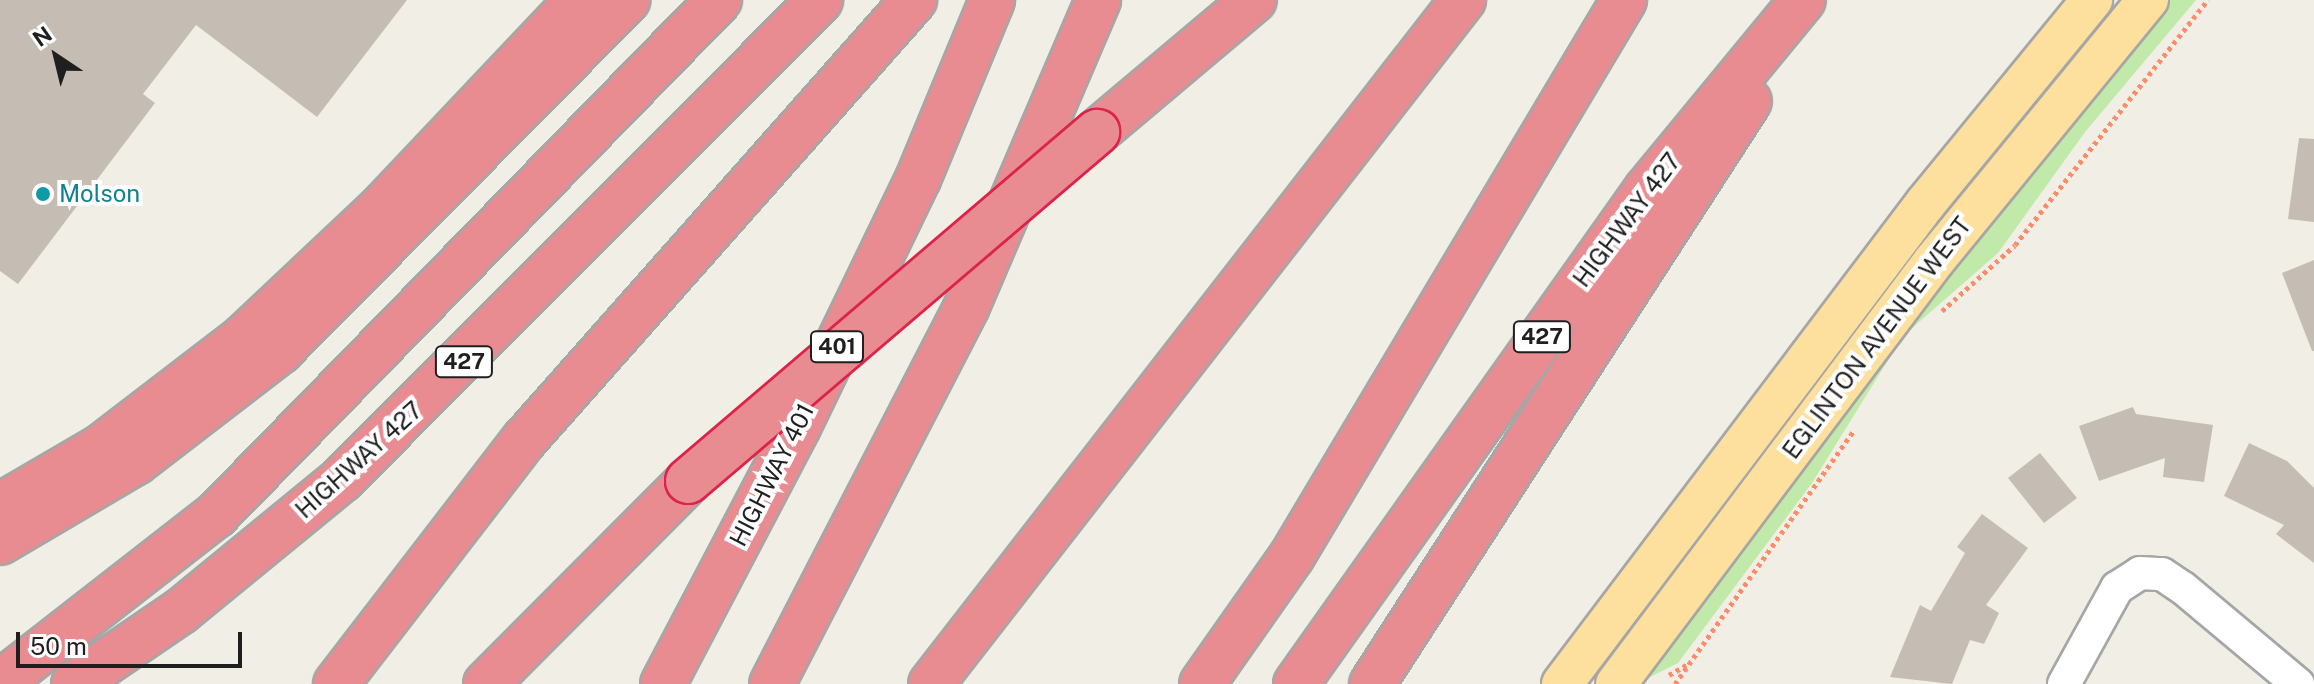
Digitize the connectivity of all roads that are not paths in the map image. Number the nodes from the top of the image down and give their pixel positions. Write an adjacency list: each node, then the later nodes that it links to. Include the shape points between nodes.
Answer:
1 (578, 0): 15 (highway, via 383,206 243,338 113,439)
2 (627, 0): 16 (highway, via 280,351 136,462)
3 (719, 0): 17 (highway, via 216,515)
4 (820, 0): 18 (highway, HIGHWAY 427 / 427, via 342,479 181,611)
5 (914, 0): 19 (highway, via 525,439)
6 (992, 0): 21 (highway, HIGHWAY 401 / 401, via 825,372)
7 (1098, 0): 22 (highway, via 967,306)
8 (1254, 0): 20 (highway, bridge, via 688,481)
9 (1463, 0): 23 (highway)
10 (1624, 0): 24 (highway, via 1300,543)
11 (1803, 0): 25 (highway, HIGHWAY 427 / 427, via 1647,189)
12 (1811, 0): 26 (highway)
13 (2092, 0): 27 (main road, EGLINTON AVENUE WEST, via 1925,204)
14 (2148, 0): 28 (main road, EGLINTON AVENUE WEST, via 1943,249)
15 (0, 506)
16 (0, 542)
17 (0, 683)
18 (74, 684)
19 (336, 684)
20 (486, 684)
21 (663, 684)
22 (772, 684)
23 (931, 684)
24 (1202, 684)
25 (1296, 684)
26 (1372, 684)
27 (1562, 684)
28 (1616, 684)
29 (2064, 684): 30 (street, via 2117,588 2140,573 2162,574 2183,588)
30 (2298, 684)

